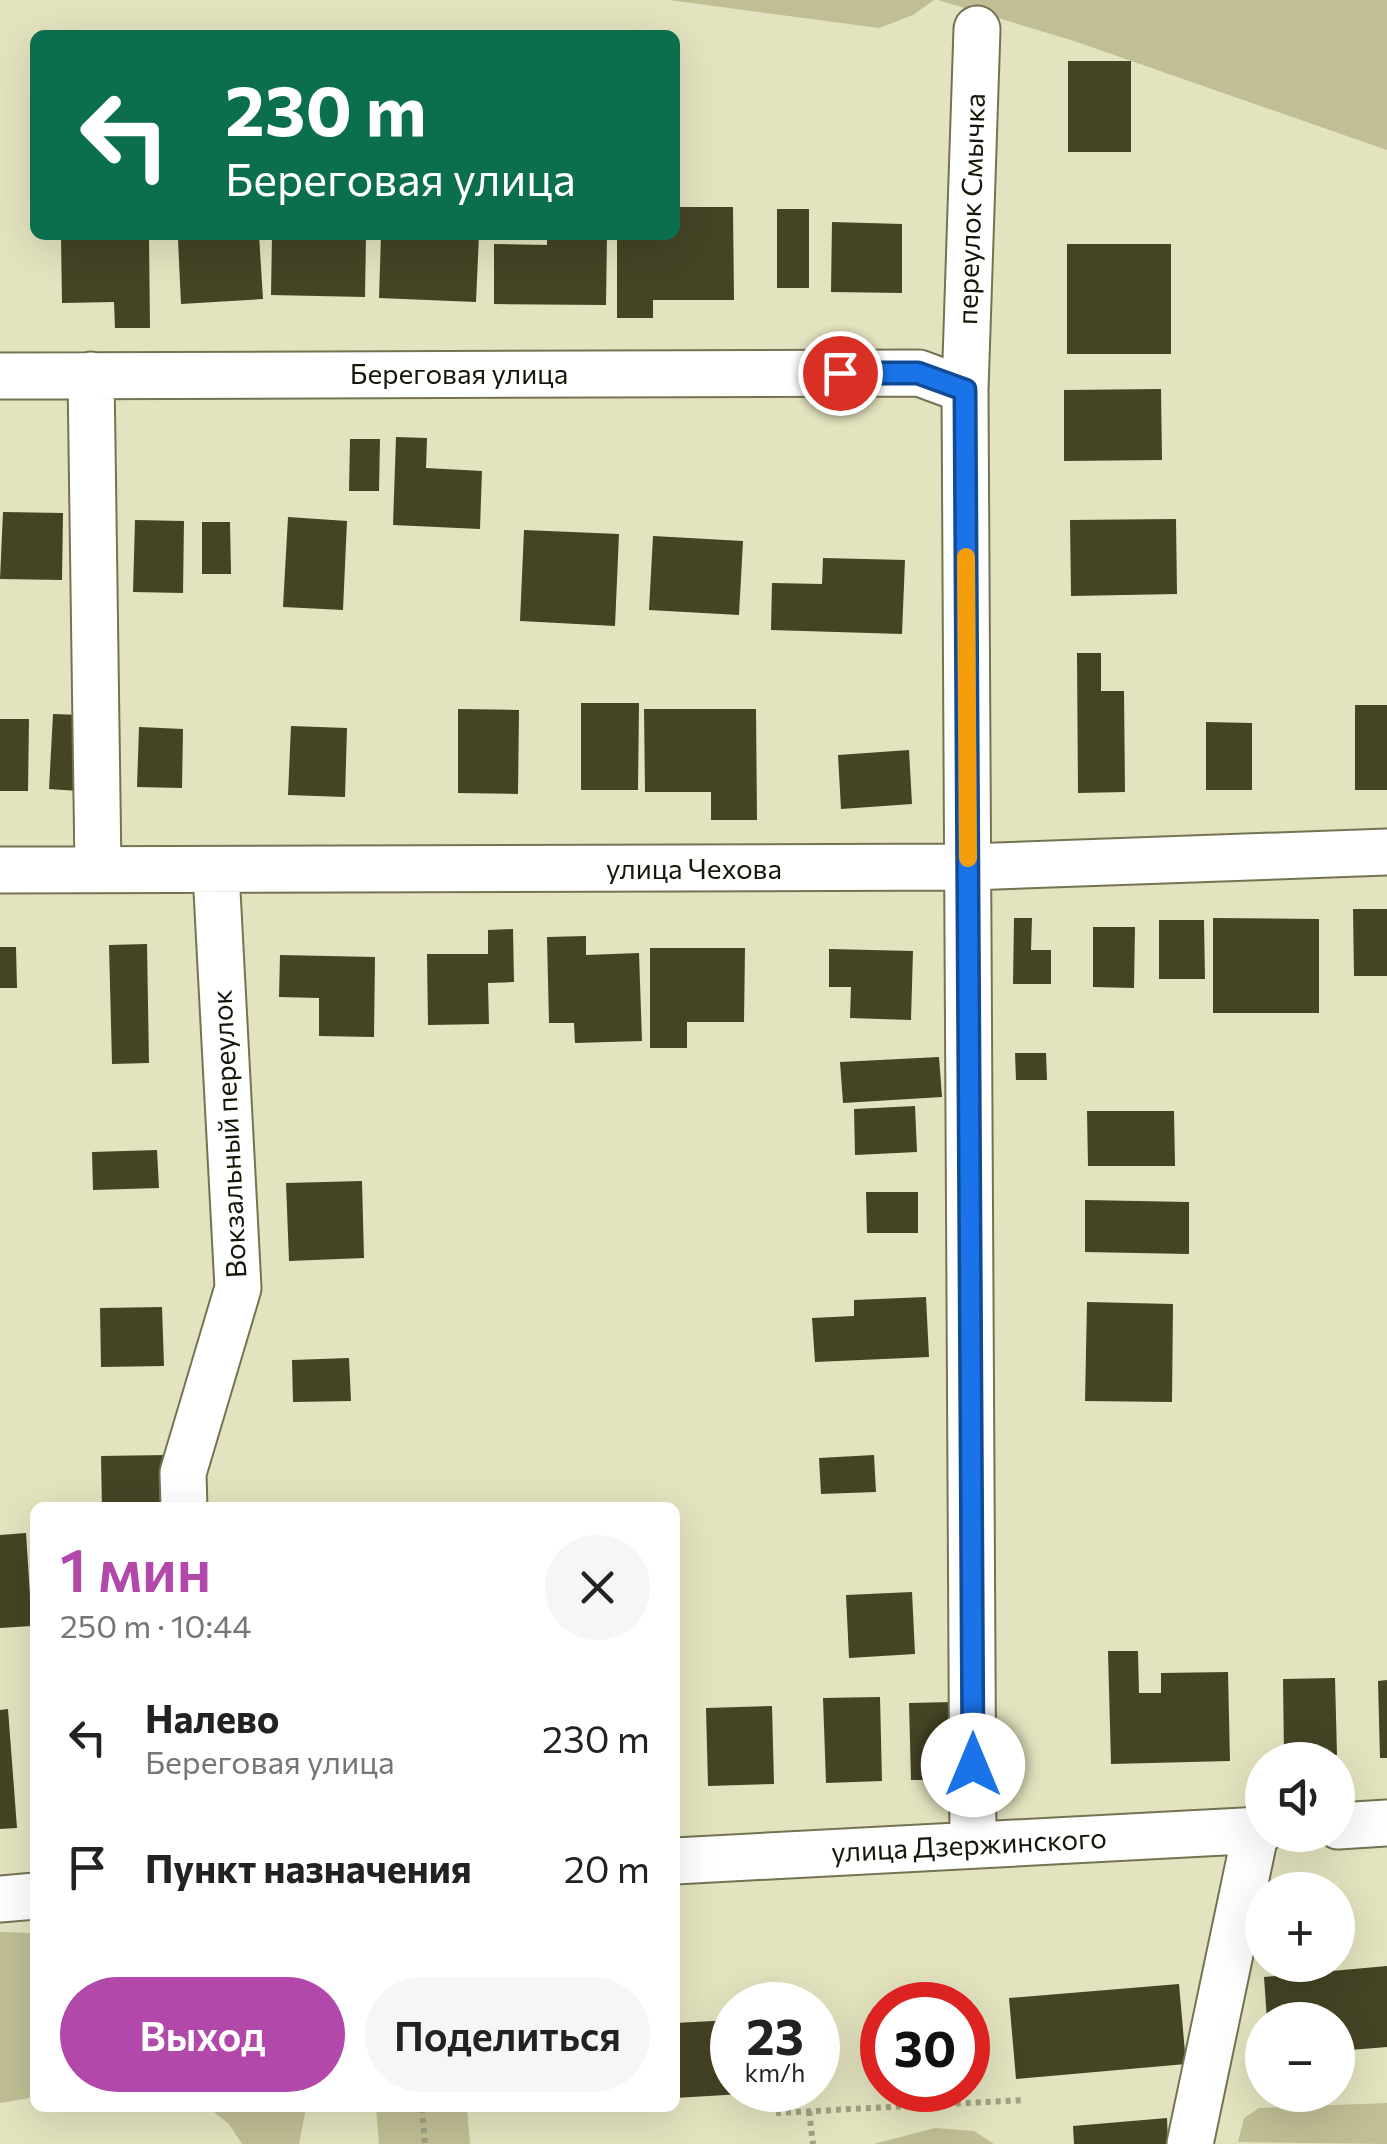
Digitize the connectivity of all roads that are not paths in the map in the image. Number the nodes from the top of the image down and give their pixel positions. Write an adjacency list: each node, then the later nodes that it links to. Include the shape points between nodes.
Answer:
1 (977, 29): 4 (street, переулок Смычка)
2 (91, 375): 3 (street, Береговая улица); 4 (street, Береговая улица, via 918,373); 7 (street)
3 (0, 376)
4 (965, 390): 6 (street, переулок Смычка)
5 (1387, 852): 6 (street, улица Чехова)
6 (968, 867): 9 (street, улица Чехова); 14 (street, переулок Смычка)
7 (98, 868): 8 (street, улица Чехова); 9 (street, улица Чехова)
8 (0, 870)
9 (216, 872): 10 (street, Вокзальный переулок, via 238,1288 182,1473)
10 (184, 1502)
11 (1387, 1824): 12 (street)
12 (1355, 1825)
13 (1245, 1831): 14 (street, улица Дзержинского)
14 (973, 1844): 16 (street, улица Дзержинского)
15 (1255, 1852): 19 (street)
16 (680, 1861)
17 (30, 1896): 18 (street)
18 (0, 1899)
19 (1190, 2144)

